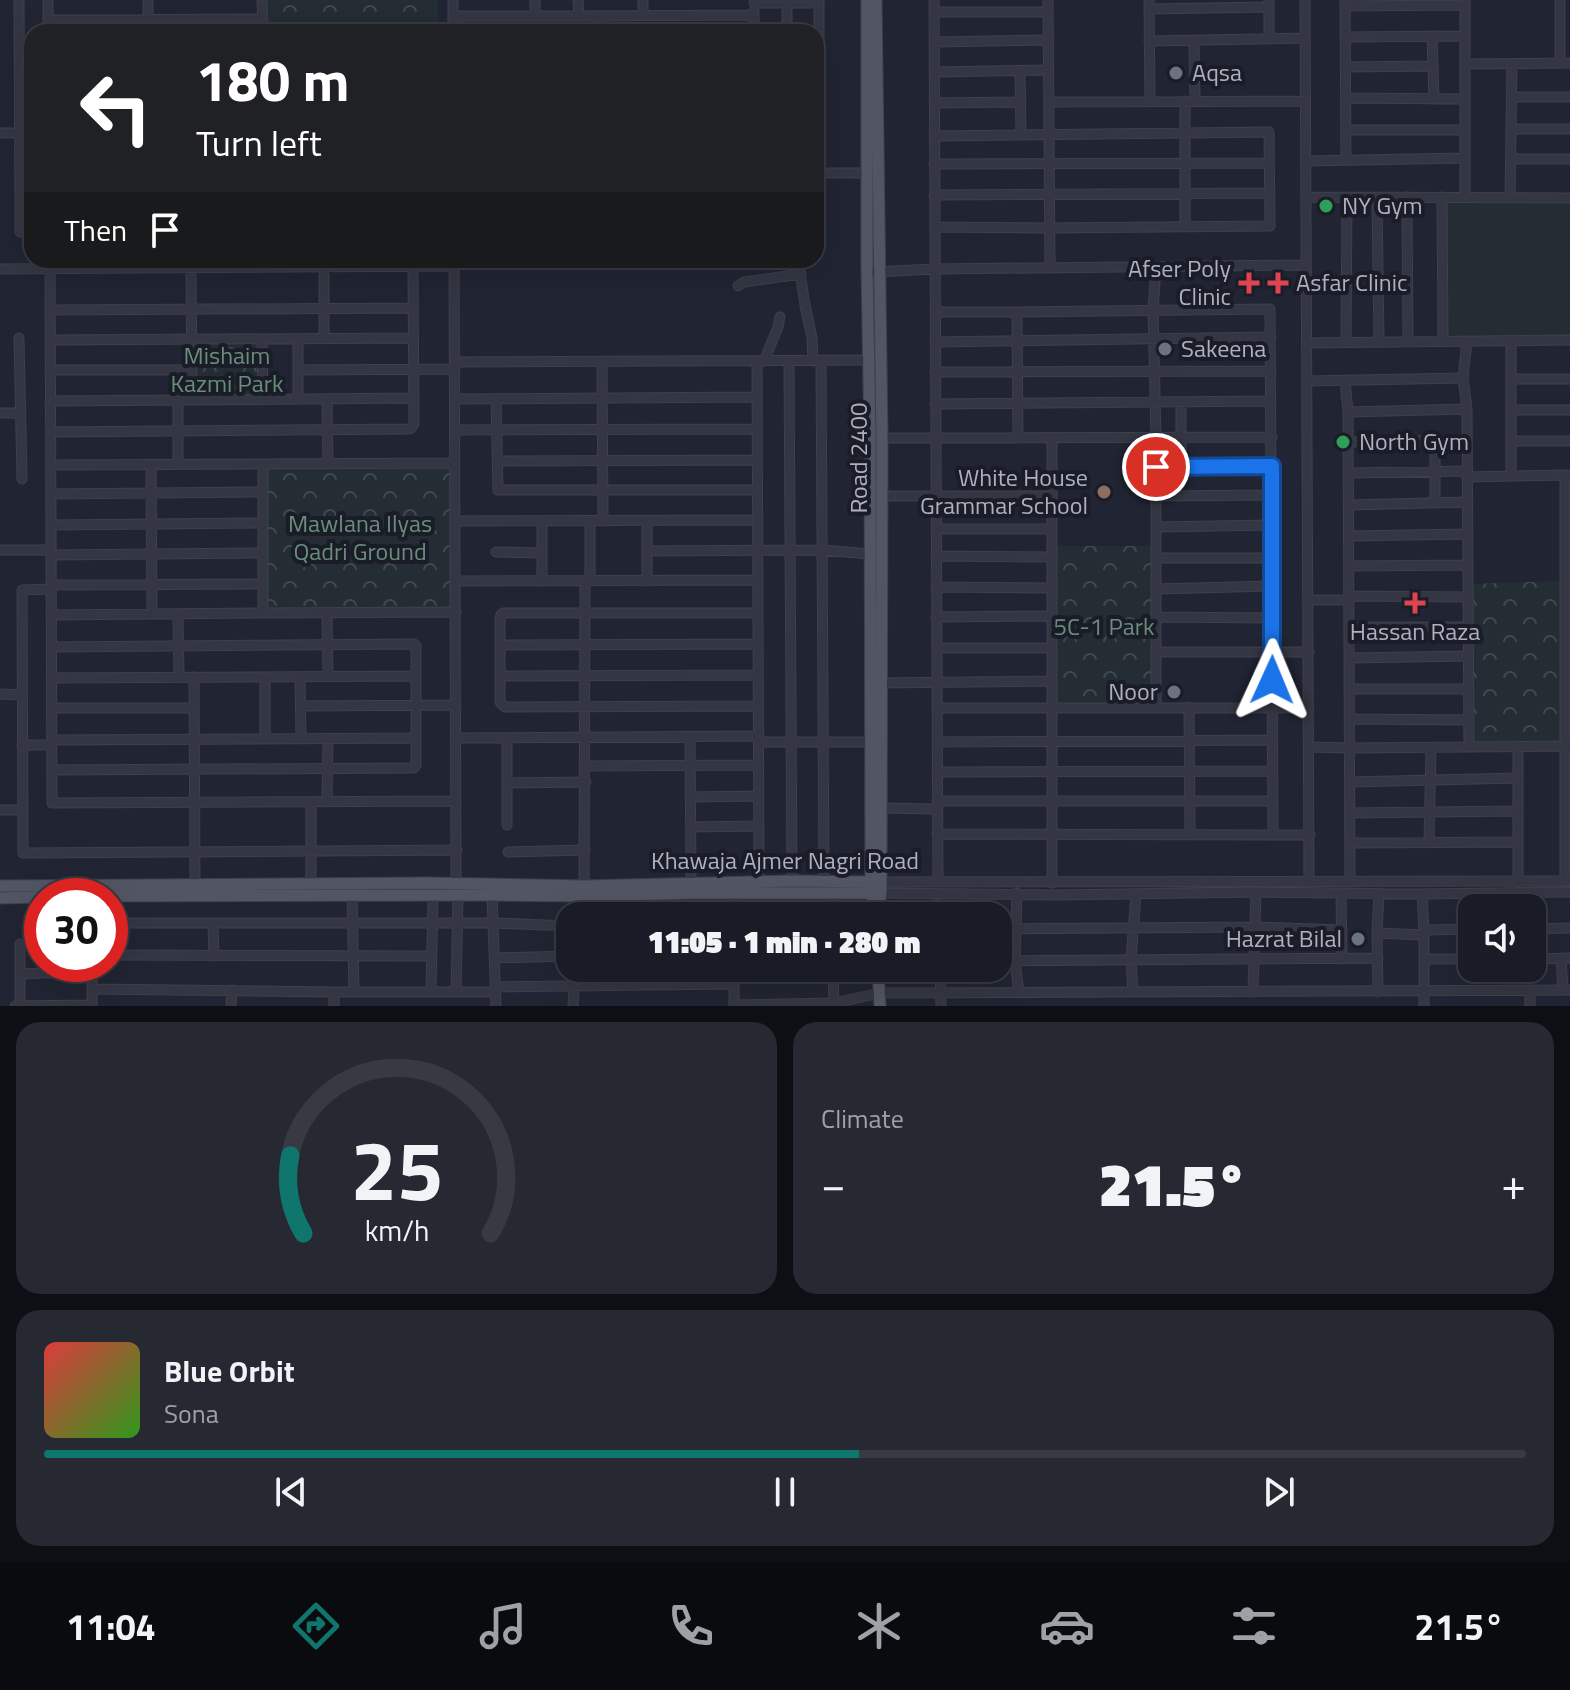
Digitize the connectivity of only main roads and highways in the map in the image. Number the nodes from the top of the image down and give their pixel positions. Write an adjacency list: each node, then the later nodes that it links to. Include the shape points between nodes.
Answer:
1 (867, 0): 3 (main road, Road 2400, via 870,554)
2 (876, 0): 3 (main road, Road 2400, via 882,438)
3 (876, 683): 4 (main road, Road 2400); 4 (main road, Road 2400)
4 (876, 808): 6 (main road, Road 2400)
5 (0, 886): 7 (main road, Khawaja Ajmer Nagri Road, via 311,884)
6 (876, 888): 9 (main road, Khawaja Ajmer Nagri Road, via 585,896); 9 (main road, Khawaja Ajmer Nagri Road, via 792,881); 13 (main road, Road 2400)
7 (380, 889): 8 (main road, Khawaja Ajmer Nagri Road); 8 (main road, Khawaja Ajmer Nagri Road, via 433,896); 10 (main road, Khawaja Ajmer Nagri Road, via 352,895)
8 (457, 890): 9 (main road, Khawaja Ajmer Nagri Road); 9 (main road, Khawaja Ajmer Nagri Road, via 492,895)
9 (517, 890)
10 (128, 896)
11 (24, 897): 12 (main road)
12 (0, 898)
13 (876, 902)
14 (879, 982): 15 (main road)
15 (880, 1006)

